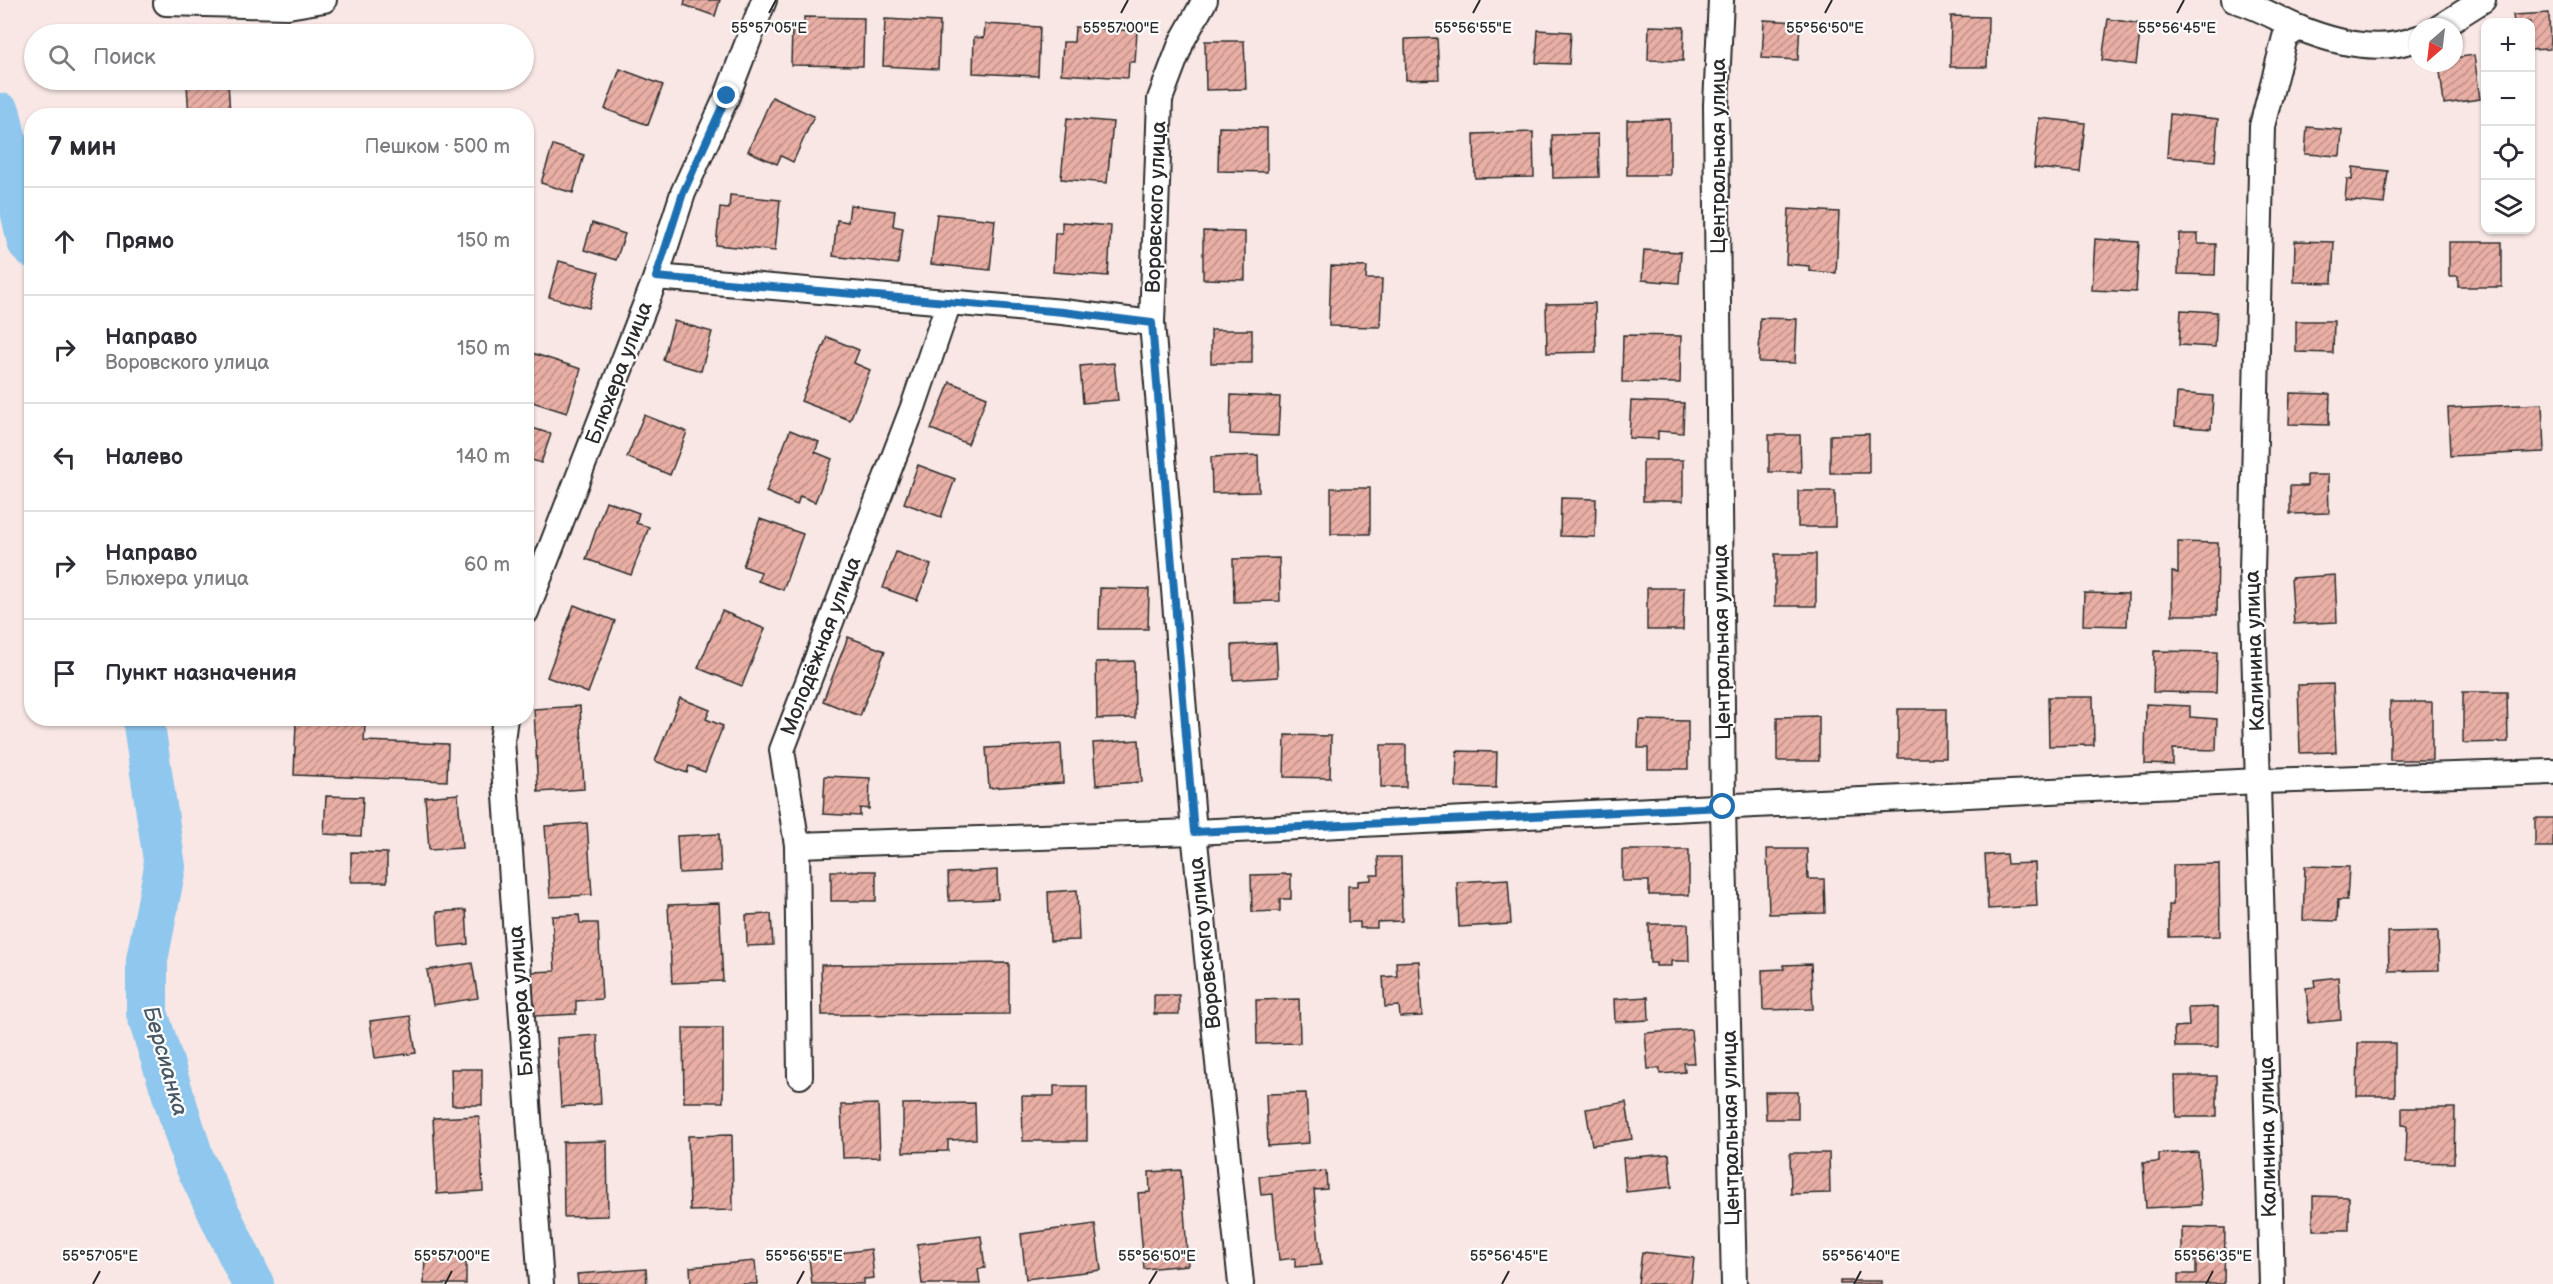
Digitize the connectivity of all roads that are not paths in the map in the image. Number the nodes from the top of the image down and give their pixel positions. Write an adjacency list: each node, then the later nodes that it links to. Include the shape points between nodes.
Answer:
1 (324, 0): 7 (street, via 288,6)
2 (764, 0): 11 (street, Блюхера улица, via 727,96 683,193)
3 (1205, 0): 13 (street, Воровского улица, via 1182,41 1160,99)
4 (1721, 0): 18 (street, Центральная улица, via 1716,105)
5 (2234, 0): 9 (street)
6 (2483, 0): 8 (street)
7 (166, 3)
8 (2454, 18)
9 (2299, 28): 10 (street, via 2376,47); 17 (street, Калинина улица, via 2285,37 2262,126 2252,572)
10 (2409, 42)
11 (656, 277): 12 (street); 14 (street, Блюхера улица)
12 (950, 302): 13 (street); 20 (street, Молодёжная улица, via 782,750)
13 (1152, 323): 19 (street, Воровского улица)
14 (534, 591)
15 (504, 726): 22 (street, Блюхера улица)
16 (2553, 772): 17 (street)
17 (2259, 781): 18 (street); 25 (street, Калинина улица)
18 (1723, 807): 19 (street); 24 (street, Центральная улица)
19 (1194, 832): 20 (street); 23 (street, Воровского улица)
20 (797, 845): 21 (street, Молодёжная улица)
21 (800, 1076)
22 (541, 1284)
23 (1241, 1284)
24 (1734, 1284)
25 (2272, 1284)

